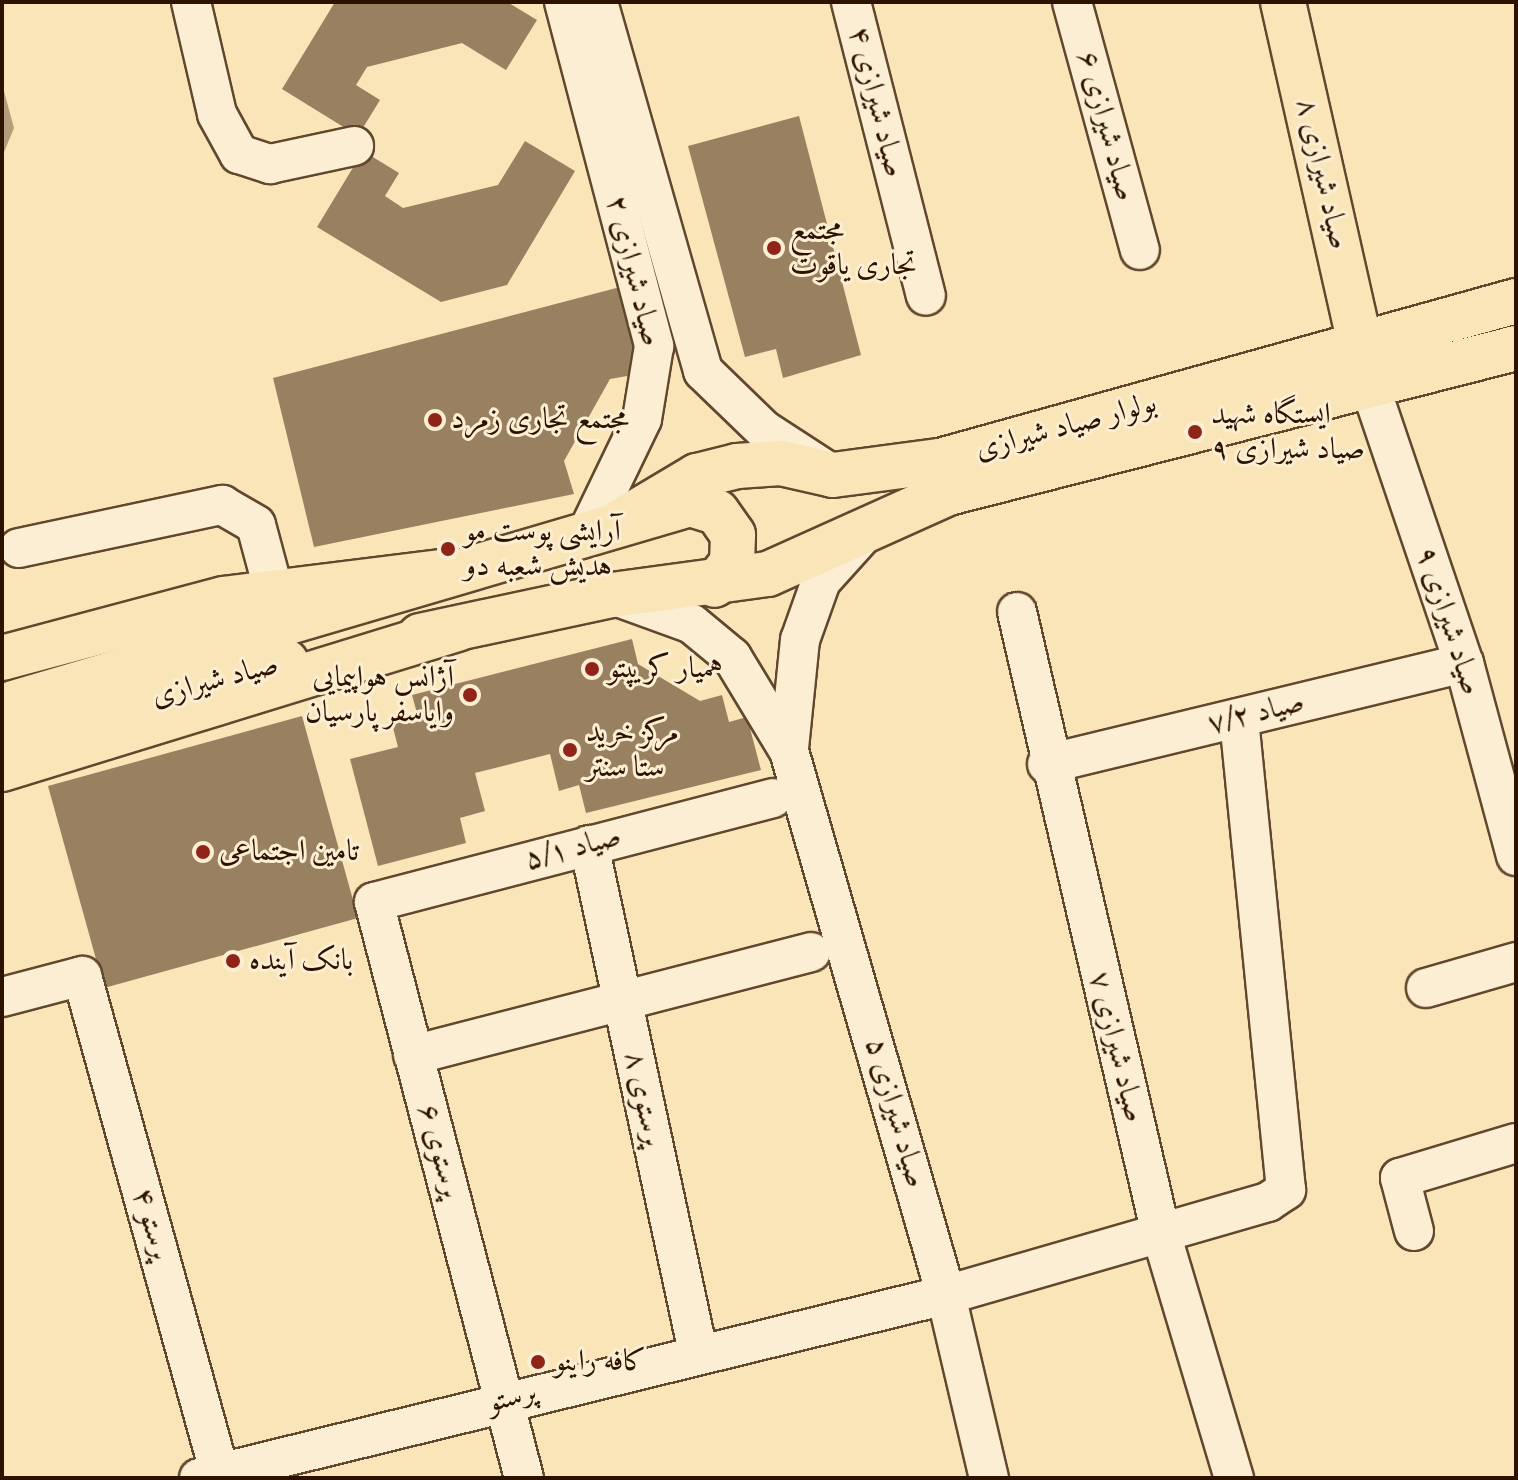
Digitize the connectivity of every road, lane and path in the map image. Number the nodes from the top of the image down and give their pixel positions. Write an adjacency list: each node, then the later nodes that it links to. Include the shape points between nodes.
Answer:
1 (191, 2): 7 (street, via 217,114 239,154 270,164)
2 (564, 2): 16 (street, صیاد شیرازی ۲, via 654,346 642,419)
3 (598, 2): 14 (street, صیاد شیرازی ۲, via 703,371 764,430)
4 (851, 2): 9 (street, صیاد شیرازی ۴)
5 (1072, 2): 8 (street, صیاد شیرازی ۶)
6 (1283, 2): 11 (main road, صیاد شیرازی ۸)
7 (354, 146)
8 (1140, 250)
9 (926, 296)
10 (1516, 301): 11 (main road, بولوار صیاد شیرازی)
11 (1361, 347): 14 (main road, بولوار صیاد شیرازی, via 940,461)
12 (1516, 348): 13 (main road, بولوار صیاد شیرازی)
13 (1371, 389): 15 (main road, بولوار صیاد شیرازی, via 948,493); 25 (street, صیاد شیرازی ۹)
14 (833, 475): 16 (main road, بولوار صیاد شیرازی, via 781,463 737,466 697,476)
15 (872, 523): 19 (main road, بولوار صیاد شیرازی, via 768,574); 29 (street, صیاد شیرازی ۵, via 816,596 800,640)
16 (604, 526): 18 (main road, صیاد شیرازی); 19 (main road, via 690,504 717,512 733,535 732,563)
17 (19, 548): 20 (street, via 222,505 256,525)
18 (440, 572): 20 (main road); 26 (main road, صیاد شیرازی, via 265,633)
19 (714, 585): 21 (main road, صیاد شیرازی)
20 (274, 592): 24 (main road, via 224,599)
21 (612, 595): 23 (main road, صیاد شیرازی); 29 (street, صیاد شیرازی ۵, via 692,624 732,657)
22 (1017, 612): 30 (street, صیاد شیرازی ۷)
23 (458, 629): 28 (main road, صیاد شیرازی, via 269,665); 31 (main road)
24 (2, 658)
25 (1464, 663): 27 (street, صیاد ۷/۲); 34 (street, صیاد شیرازی ۹)
26 (2, 707)
27 (1239, 718): 30 (street, صیاد ۷/۲); 43 (street, پرستو, via 1286,1190 1268,1202)
28 (2, 738)
29 (789, 751): 45 (street, صیاد شیرازی ۵)
30 (1047, 764): 43 (street, صیاد شیرازی ۷)
31 (2, 769)
32 (773, 798): 33 (street, صیاد ۵/۱)
33 (589, 845): 35 (street, صیاد ۵/۱); 40 (street, پرستوی ۸)
34 (1516, 856)
35 (374, 902): 41 (street, پرستوی ۶)
36 (811, 952): 40 (street)
37 (1516, 962): 38 (street)
38 (1426, 988)
39 (2, 997): 48 (street, پرستو ۴, via 82,976)
40 (622, 1001): 41 (street); 46 (street, پرستوی ۸)
41 (413, 1055): 47 (street, پرستوی ۶)
42 (1516, 1143): 44 (street, via 1400,1178)
43 (1160, 1230): 45 (street, پرستو); 51 (street, صیاد شیرازی ۷)
44 (1414, 1231)
45 (946, 1295): 46 (street, پرستو); 50 (street, صیاد شیرازی ۵)
46 (698, 1352): 47 (street, پرستو)
47 (503, 1400): 48 (street, پرستو); 49 (street, پرستوی ۶)
48 (214, 1476)
49 (524, 1478)
50 (989, 1478)
51 (1234, 1478)

